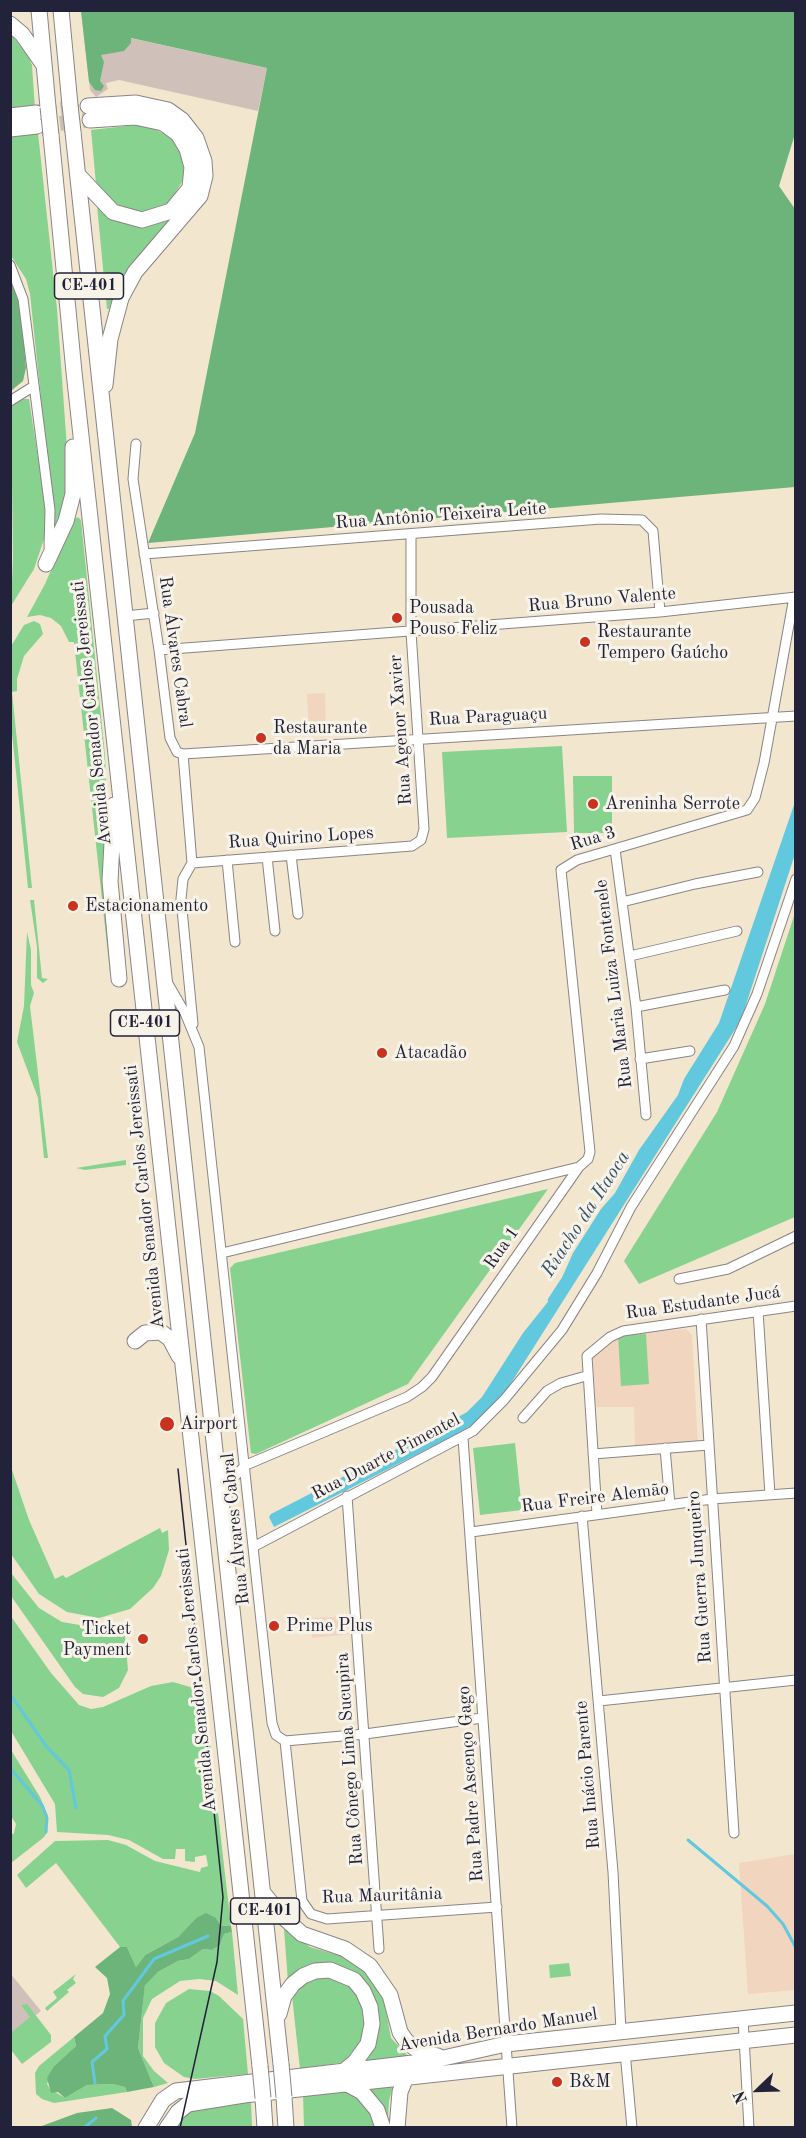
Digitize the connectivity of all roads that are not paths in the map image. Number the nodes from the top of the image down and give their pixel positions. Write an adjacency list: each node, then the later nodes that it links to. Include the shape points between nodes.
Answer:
1 (39, 10): 4 (main road, Avenida Senador Carlos Jereissati / CE-401)
2 (61, 10): 8 (main road, CE-401, bridge)
3 (10, 24): 4 (main road)
4 (44, 65): 5 (main road, Avenida Senador Carlos Jereissati / CE-401)
5 (40, 115): 6 (main road); 7 (main road); 10 (main road, Avenida Senador Carlos Jereissati / CE-401, bridge, via 51,135)
6 (10, 116)
7 (10, 129)
8 (78, 175): 12 (main road, CE-401); 12 (main road, via 113,212 142,220 171,211 190,188 192,167 178,134 163,123 89,113 136,103 168,110 182,120 196,138 206,176 200,196 135,272 121,298)
9 (10, 265): 11 (street, via 23,299)
10 (74, 372): 17 (main road, via 73,494 66,521); 28 (main road, Avenida Senador Carlos Jereissati / CE-401)
11 (34, 386): 13 (street); 17 (street, via 50,510)
12 (101, 397): 21 (main road, CE-401)
13 (10, 401)
14 (136, 444): 16 (street, Rua Álvares Cabral, via 133,479)
15 (411, 535): 16 (street, Rua Antônio Teixeira Leite); 19 (street, Rua Antônio Teixeira Leite, via 601,519 642,520 653,531); 22 (street, Rua Agenor Xavier)
16 (144, 554): 20 (street, Rua Álvares Cabral)
17 (46, 564)
18 (795, 597): 19 (street, Rua Bruno Valente); 25 (street)
19 (660, 612): 22 (street, Rua Bruno Valente)
20 (154, 613): 21 (street); 23 (street, Rua Álvares Cabral)
21 (125, 616): 45 (main road, CE-401)
22 (411, 632): 23 (street, Rua Bruno Valente); 26 (street, Rua Agenor Xavier)
23 (159, 650): 27 (street, Rua Álvares Cabral, via 170,738 177,753)
24 (795, 716): 25 (street, Rua Paraguaçu)
25 (774, 717): 26 (street, Rua Paraguaçu); 30 (street, Rua 3, via 755,798 747,810)
26 (418, 738): 27 (street, Rua Paraguaçu); 29 (street, Rua Agenor Xavier, via 424,829 421,840)
27 (183, 754): 34 (street, Rua Álvares Cabral)
28 (117, 763): 44 (main road, via 110,881); 60 (main road, Avenida Senador Carlos Jereissati / CE-401)
29 (412, 846): 31 (street, Rua Quirino Lopes)
30 (615, 849): 35 (street, Rua 3); 38 (street, Rua Maria Luiza Fontenele)
31 (291, 855): 32 (street, Rua Quirino Lopes); 39 (street)
32 (267, 857): 33 (street, Rua Quirino Lopes); 40 (street)
33 (227, 860): 34 (street, Rua Quirino Lopes); 42 (street)
34 (192, 863): 48 (street, Rua Álvares Cabral, via 183,879 181,899)
35 (563, 867): 52 (street, Rua 1, via 560,875 590,1152 585,1164)
36 (758, 872): 38 (street)
37 (795, 879): 63 (street, Rua Duarte Pimentel, via 757,994 734,1046 631,1207 562,1330 504,1400)
38 (622, 902): 43 (street, Rua Maria Luiza Fontenele)
39 (298, 914)
40 (275, 931)
41 (737, 931): 43 (street)
42 (236, 942)
43 (630, 956): 47 (street, Rua Maria Luiza Fontenele)
44 (119, 979)
45 (165, 980): 48 (street, Rua Álvares Cabral); 75 (main road, CE-401)
46 (725, 990): 47 (street)
47 (636, 1007): 50 (street, Rua Maria Luiza Fontenele)
48 (194, 1033): 54 (street, Rua Álvares Cabral, via 199,1047)
49 (690, 1051): 50 (street)
50 (640, 1059): 51 (street, Rua Maria Luiza Fontenele)
51 (646, 1115)
52 (579, 1167): 54 (street); 67 (street, Rua 1, via 422,1388)
53 (795, 1236): 55 (street, via 728,1269)
54 (222, 1252): 67 (street, Rua Álvares Cabral)
55 (679, 1280)
56 (795, 1306): 57 (street, Rua Estudante Jucá)
57 (758, 1311): 58 (street, Rua Estudante Jucá); 69 (street)
58 (701, 1319): 61 (street, Rua Estudante Jucá, via 623,1331 609,1337 587,1356); 64 (street, Rua Guerra Junqueiro)
59 (135, 1341): 60 (main road, via 146,1333 162,1332)
60 (183, 1363): 104 (main road, Avenida Senador Carlos Jereissati / CE-401, bridge)
61 (586, 1376): 62 (street, via 547,1391); 66 (street)
62 (523, 1418)
63 (463, 1438): 70 (street, Rua Duarte Pimentel); 76 (street, Rua Padre Ascenço Gago)
64 (709, 1445): 65 (street); 71 (street, Rua Guerra Junqueiro)
65 (665, 1448): 66 (street); 72 (street)
66 (593, 1454): 73 (street)
67 (246, 1465): 75 (street, Rua 1, via 228,1487); 77 (street, Rua Álvares Cabral)
68 (795, 1493): 69 (street, Rua Freire Alemão)
69 (770, 1495): 71 (street, Rua Freire Alemão)
70 (347, 1496): 77 (street, Rua Duarte Pimentel); 82 (street, Rua Cônego Lima Sucupira)
71 (712, 1499): 72 (street, Rua Freire Alemão); 79 (street, Rua Guerra Junqueiro)
72 (670, 1505): 73 (street, Rua Freire Alemão)
73 (597, 1514): 74 (street, Rua Freire Alemão)
74 (582, 1516): 76 (street, Rua Freire Alemão); 80 (street, Rua Inácio Parente)
75 (223, 1523): 85 (main road, CE-401)
76 (471, 1532): 81 (street, Rua Padre Ascenço Gago)
77 (255, 1546): 83 (street, Rua Álvares Cabral, via 272,1723 276,1735)
78 (795, 1680): 79 (street)
79 (724, 1688): 80 (street); 84 (street, Rua Guerra Junqueiro)
80 (599, 1701): 93 (street, Rua Inácio Parente)
81 (482, 1718): 82 (street); 86 (street, Rua Padre Ascenço Gago)
82 (365, 1734): 83 (street); 88 (street, Rua Cônego Lima Sucupira)
83 (285, 1741): 87 (street, Rua Álvares Cabral)
84 (734, 1833)
85 (263, 1893): 92 (main road, CE-401); 98 (main road, via 302,1934 345,1949 370,1966 390,1995 406,2041 420,2052)
86 (497, 1907): 88 (street, Rua Mauritânia); 96 (street, Rua Padre Ascenço Gago)
87 (306, 1910): 88 (street, Rua Mauritânia, via 327,1918)
88 (377, 1916): 89 (street, Rua Cônego Lima Sucupira)
89 (379, 1949)
90 (795, 2013): 91 (main road, Avenida Bernardo Manuel)
91 (743, 2019): 93 (main road, Avenida Bernardo Manuel); 95 (street)
92 (277, 2023): 100 (main road, via 285,1996 303,1976 330,1970 354,1980 370,2007 372,2024 368,2044); 105 (main road, CE-401, bridge)
93 (621, 2031): 96 (main road, Avenida Bernardo Manuel)
94 (795, 2035): 95 (main road, Avenida Bernardo Manuel)
95 (744, 2041): 97 (main road, Avenida Bernardo Manuel); 110 (street)
96 (506, 2044): 98 (main road, Avenida Bernardo Manuel); 99 (street, Rua Padre Ascenço Gago)
97 (625, 2052): 99 (main road, Avenida Bernardo Manuel); 109 (street)
98 (447, 2058): 100 (main road, Avenida Bernardo Manuel)
99 (508, 2064): 101 (main road, Avenida Bernardo Manuel); 108 (street, Rua Padre Ascenço Gago)
100 (346, 2077): 101 (main road, Avenida Bernardo Manuel); 102 (main road, Avenida Bernardo Manuel, via 176,2091 163,2100); 103 (main road, Avenida Bernardo Manuel, via 188,2104); 106 (main road, via 377,2110)
101 (406, 2077): 107 (main road, via 400,2092)
102 (146, 2127)
103 (167, 2127)
104 (265, 2127)
105 (286, 2127)
106 (383, 2127)
107 (397, 2127)
108 (512, 2127)
109 (632, 2127)
110 (749, 2127)

